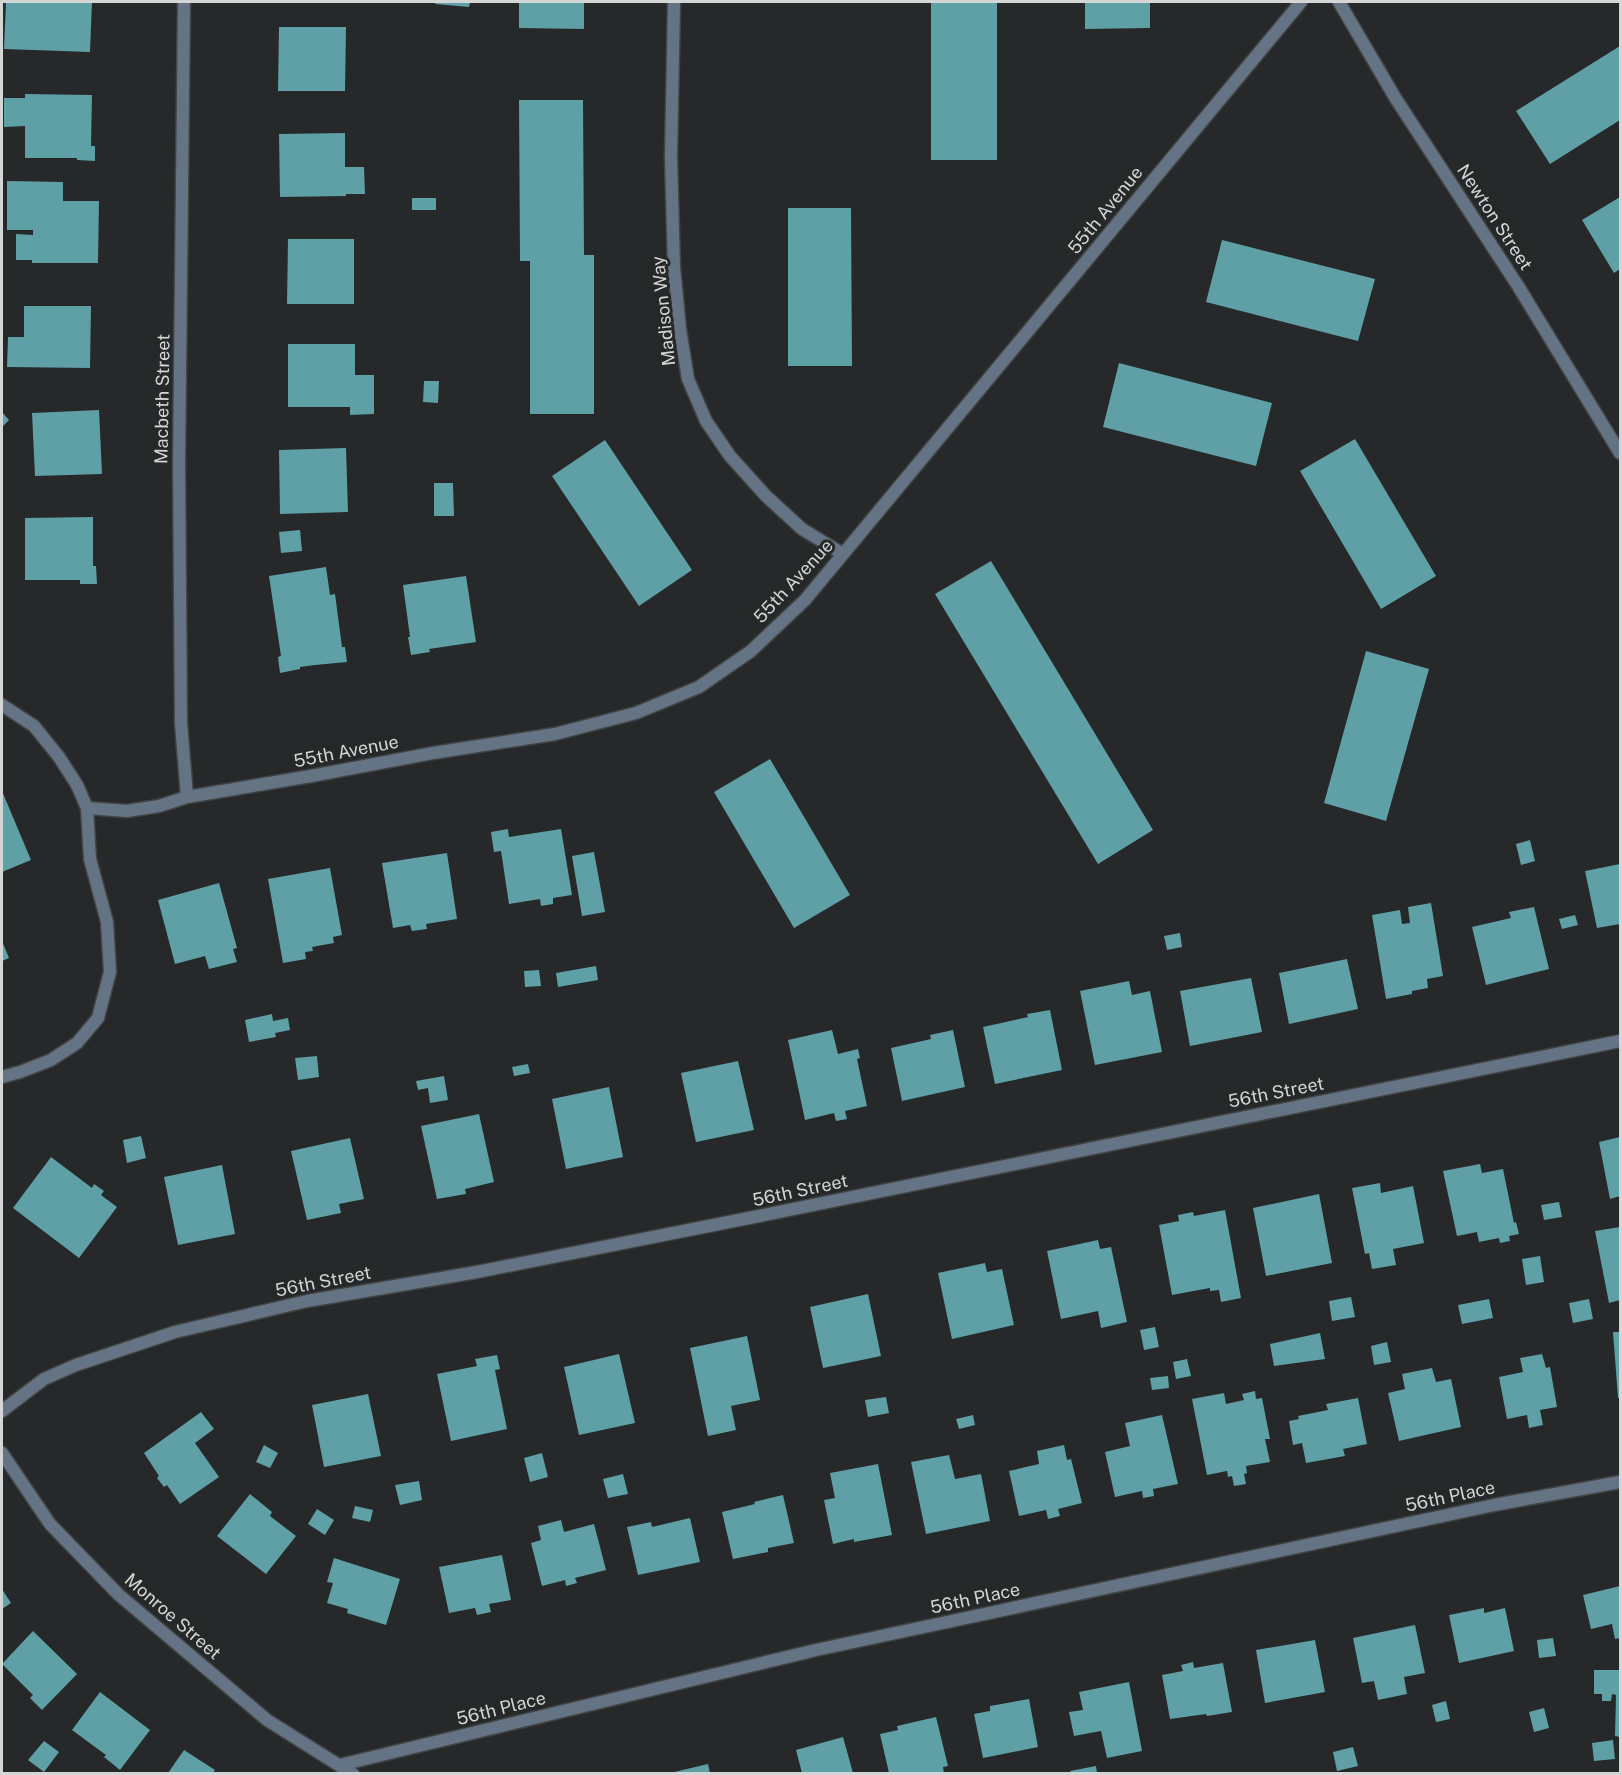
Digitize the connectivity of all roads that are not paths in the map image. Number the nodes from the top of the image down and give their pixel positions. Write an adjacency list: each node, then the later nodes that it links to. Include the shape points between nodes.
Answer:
1 (184, 2): 8 (street, Macbeth Street, via 179,475 181,723)
2 (674, 2): 6 (street, Madison Way, via 674,267 688,379 706,421 730,456 802,529)
3 (1301, 2): 6 (street, 55th Avenue)
4 (1339, 2): 5 (street, Newton Street)
5 (1620, 453)
6 (843, 554): 8 (street, 55th Avenue, via 805,600 751,651 699,687 636,713 555,734)
7 (2, 705): 9 (street, via 34,726 65,766)
8 (187, 797): 9 (street, 55th Avenue, via 127,811)
9 (87, 808): 11 (street, via 90,860 107,922 110,972 98,1018 76,1043 51,1060)
10 (1620, 1041): 12 (street, 56th Street, via 748,1219 307,1301 175,1332 76,1365 44,1379)
11 (2, 1077)
12 (2, 1411)
13 (2, 1453): 15 (street, Monroe Street, via 50,1524 119,1595 267,1719)
14 (1620, 1482): 15 (street, 56th Place, via 1494,1505 816,1650)
15 (340, 1765): 16 (street, Monroe Street)
16 (353, 1773)

